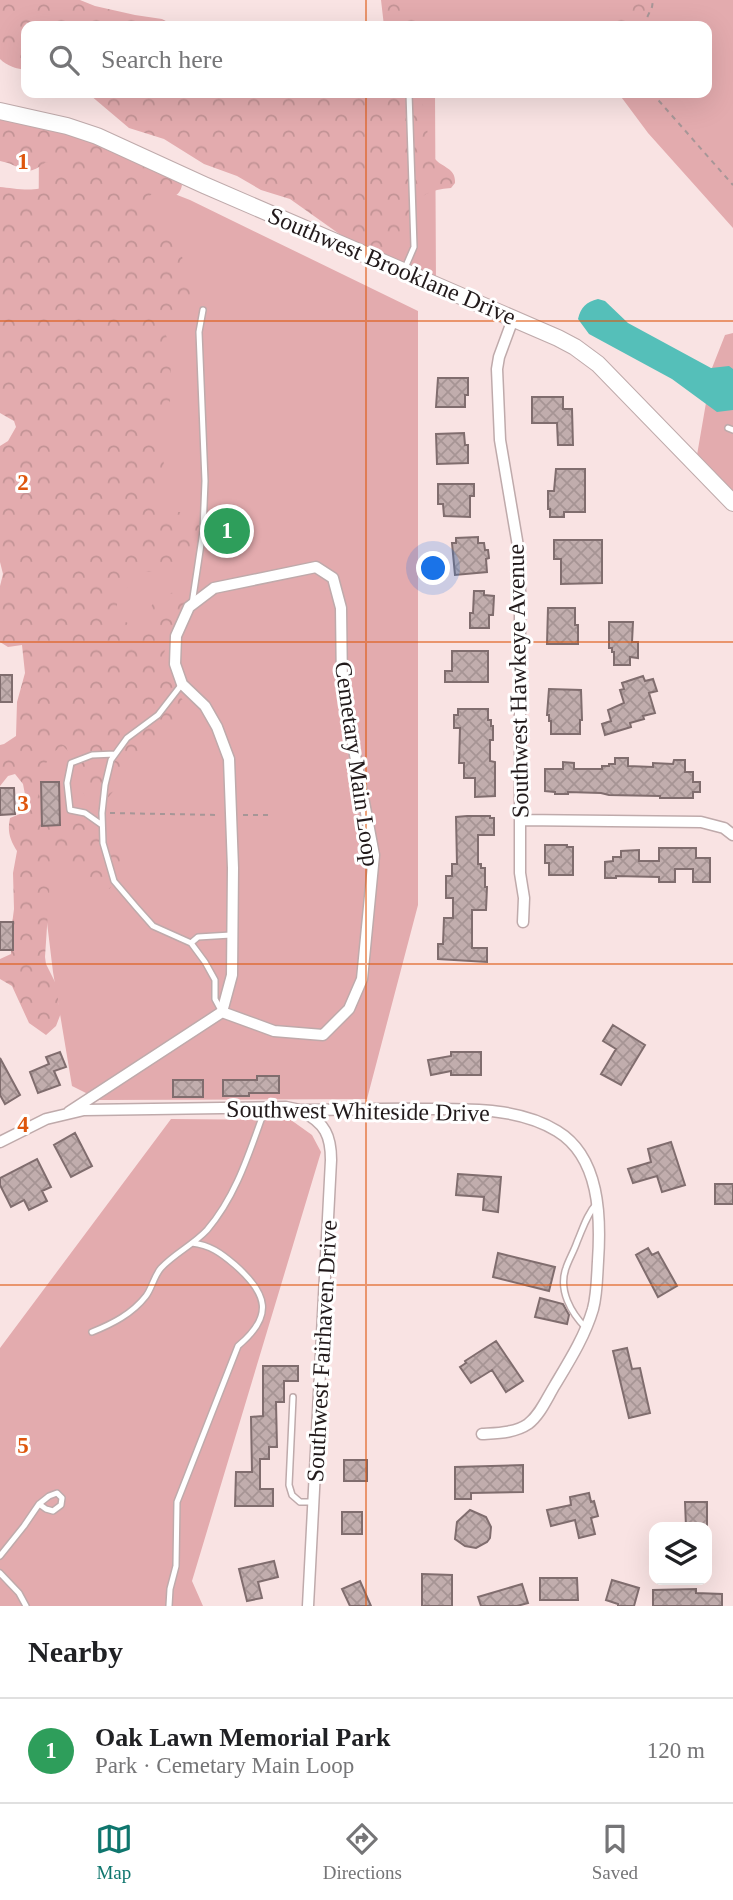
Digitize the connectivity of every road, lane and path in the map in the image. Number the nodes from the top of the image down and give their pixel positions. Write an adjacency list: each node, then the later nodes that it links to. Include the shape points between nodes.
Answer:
1 (653, 0): 2 (path)
2 (645, 21)
3 (409, 98): 7 (lane, via 414,247)
4 (656, 98): 6 (path)
5 (0, 111): 7 (street, Southwest Brooklane Drive, via 97,136)
6 (733, 185)
7 (404, 271): 9 (street, Southwest Brooklane Drive)
8 (203, 310): 11 (lane, via 199,332 205,481)
9 (513, 319): 10 (street, Southwest Brooklane Drive, via 575,347 598,364); 17 (street, Southwest Hawkeye Avenue, via 497,369 500,440 520,558)
10 (733, 503)
11 (192, 604): 12 (street, via 176,636 175,664); 23 (street, Cemetary Main Loop, via 214,588 316,567 333,578 341,608 342,686 374,855 362,979 349,1009 323,1035 274,1031)
12 (181, 684): 13 (lane, via 158,715 127,738); 15 (street, via 205,706 217,727 229,759)
13 (116, 754): 14 (lane, via 105,785); 18 (lane, via 92,755 71,763 67,783 70,810 85,813)
14 (102, 813): 15 (path); 18 (lane)
15 (231, 814): 16 (path); 21 (street)
16 (272, 815)
17 (520, 820): 19 (street, via 694,822 724,828); 20 (street, Southwest Hawkeye Avenue)
18 (102, 825): 22 (lane, via 114,880 153,926)
19 (733, 835)
20 (523, 922)
21 (232, 935): 22 (lane, via 198,937); 23 (street, via 232,975)
22 (191, 943): 23 (lane, via 215,981 215,999)
23 (222, 1012): 26 (street)
24 (265, 1108): 25 (street, Southwest Whiteside Drive); 26 (street, Southwest Whiteside Drive); 29 (lane, via 244,1169 207,1229)
25 (300, 1110): 28 (street, Southwest Whiteside Drive, via 468,1110 539,1122 568,1138 579,1151); 34 (street, Southwest Fairhaven Drive, via 321,1123 331,1147)
26 (69, 1112): 27 (street, Southwest Whiteside Drive)
27 (0, 1142)
28 (598, 1203): 30 (street, Southwest Whiteside Drive, via 596,1290); 30 (lane, via 589,1212 564,1271 568,1304)
29 (192, 1243): 31 (lane, via 158,1271 146,1296 127,1314); 39 (lane, via 219,1252 252,1281 262,1296 262,1313 253,1334 238,1346 177,1502 176,1566)
30 (586, 1328): 33 (street, Southwest Whiteside Drive, via 536,1417 515,1430)
31 (92, 1332)
32 (292, 1398): 34 (lane, via 289,1485 300,1502)
33 (482, 1434)
34 (314, 1502): 40 (street, Southwest Fairhaven Drive)
35 (39, 1504): 36 (lane)
36 (0, 1556)
37 (0, 1573): 38 (lane)
38 (26, 1606)
39 (169, 1606)
40 (308, 1606)

